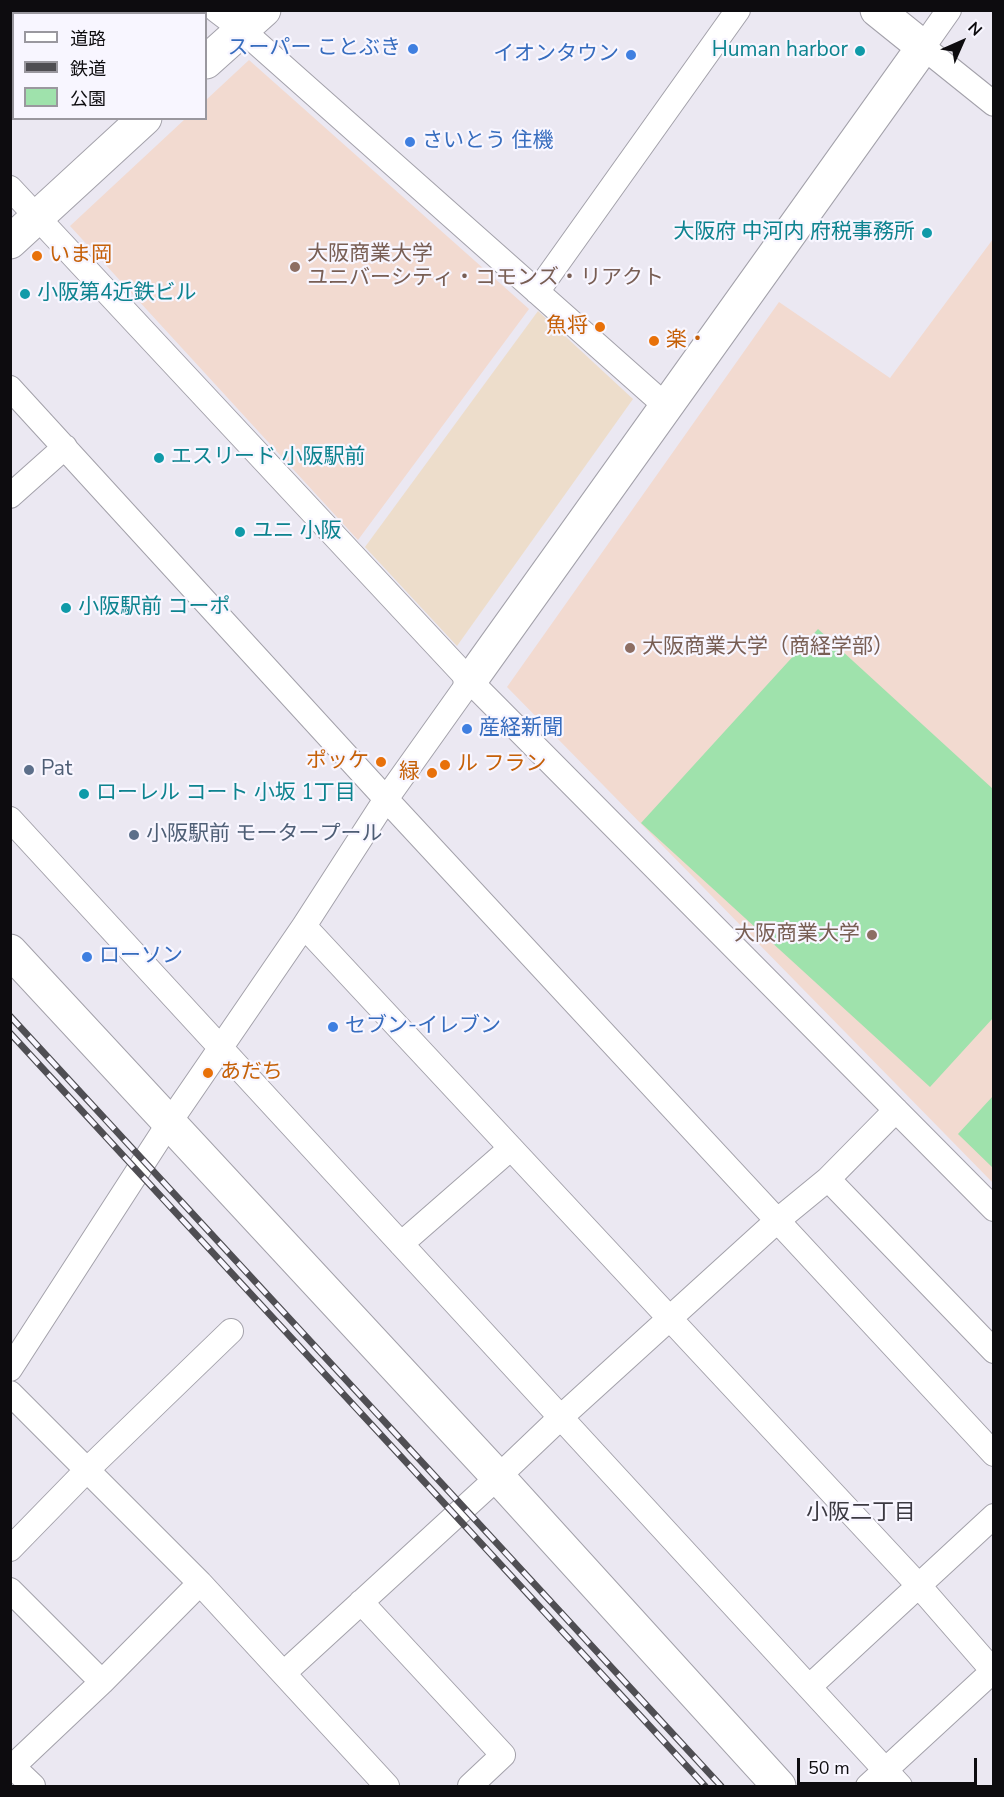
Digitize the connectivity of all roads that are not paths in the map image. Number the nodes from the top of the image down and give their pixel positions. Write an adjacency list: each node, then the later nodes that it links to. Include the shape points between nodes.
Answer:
1 (738, 10): 12 (street)
2 (877, 10): 5 (street)
3 (949, 10): 5 (street)
4 (240, 17): 6 (street); 12 (street)
5 (923, 47): 7 (street); 14 (street)
6 (207, 61)
7 (993, 104)
8 (143, 120): 10 (street)
9 (10, 188): 10 (street)
10 (38, 217): 11 (street); 17 (street)
11 (10, 242)
12 (537, 292): 14 (street)
13 (10, 388): 15 (street)
14 (667, 407): 17 (street)
15 (65, 447): 16 (street); 18 (street)
16 (10, 496)
17 (470, 681): 18 (street); 23 (street)
18 (386, 800): 20 (street); 28 (street)
19 (10, 819): 22 (street)
20 (304, 926): 22 (street); 25 (street)
21 (10, 951): 24 (street)
22 (220, 1047): 24 (street); 29 (street)
23 (896, 1110): 26 (street); 27 (street)
24 (169, 1123): 33 (street); 38 (street)
25 (511, 1148): 29 (street); 30 (street)
26 (828, 1179): 28 (street); 32 (street)
27 (993, 1209)
28 (778, 1220): 30 (street); 36 (street)
29 (401, 1244): 35 (street)
30 (670, 1319): 35 (street); 42 (street)
31 (231, 1331): 37 (street)
32 (993, 1351)
33 (10, 1369)
34 (10, 1394): 37 (street)
35 (561, 1417): 38 (street); 48 (street)
36 (993, 1454)
37 (87, 1470): 40 (street); 41 (street)
38 (498, 1477): 44 (street); 54 (street)
39 (993, 1516): 42 (street)
40 (10, 1549)
41 (200, 1583): 46 (street); 47 (street)
42 (920, 1587): 45 (street); 48 (street)
43 (10, 1590): 47 (street)
44 (361, 1602): 46 (street); 53 (street, via 503,1755)
45 (993, 1671): 50 (street)
46 (284, 1673): 52 (street)
47 (102, 1682): 49 (street)
48 (809, 1688): 50 (street)
49 (12, 1768): 51 (street)
50 (885, 1781)
51 (33, 1786)
52 (387, 1786)
53 (470, 1786)
54 (779, 1786)

